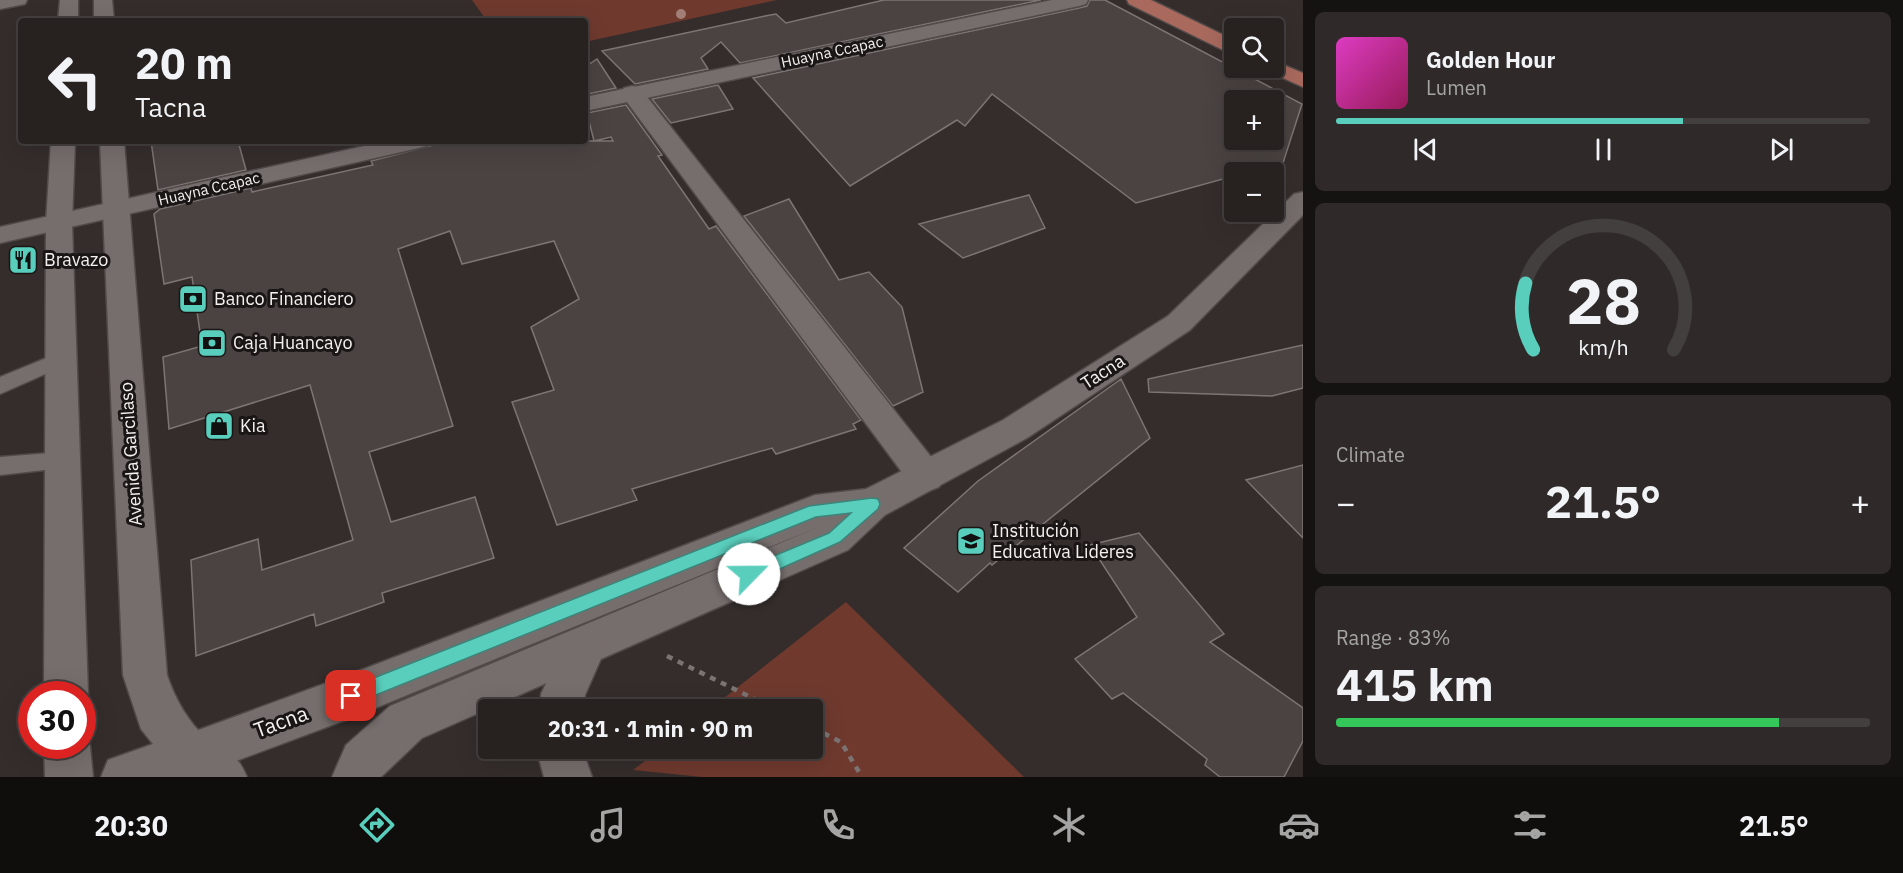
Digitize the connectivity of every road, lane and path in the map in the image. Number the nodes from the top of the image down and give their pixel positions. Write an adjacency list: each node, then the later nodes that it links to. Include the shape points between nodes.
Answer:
1 (18, 0): 7 (street)
2 (69, 0): 8 (street)
3 (103, 0): 9 (street)
4 (1079, 0): 16 (street, Huayna Ccapac)
5 (1136, 0): 11 (main road)
6 (1170, 0): 10 (main road)
7 (0, 3)
8 (68, 18)
9 (105, 18)
10 (1224, 26)
11 (1224, 43)
12 (1284, 54): 13 (main road)
13 (1303, 63)
14 (1284, 72): 15 (main road)
15 (1303, 81)
16 (632, 93): 17 (street, Huayna Ccapac); 29 (street)
17 (588, 103)
18 (63, 144): 23 (street)
19 (112, 144): 22 (street, Avenida Garcilaso)
20 (406, 144): 22 (street, Huayna Ccapac)
21 (1302, 202): 29 (street, Tacna, via 1179,323 1015,429)
22 (116, 210): 23 (street, Huayna Ccapac); 38 (street, Avenida Garcilaso, via 145,675 158,713)
23 (59, 223): 24 (street, Huayna Ccapac); 25 (street)
24 (0, 235)
25 (61, 359): 26 (lane); 27 (street)
26 (0, 386)
27 (63, 460): 28 (lane); 32 (street)
28 (0, 466)
29 (926, 477): 30 (street, Tacna)
30 (872, 504): 31 (street, Tacna, via 834,537); 38 (street, Tacna, via 815,511 351,696)
31 (598, 641): 33 (street); 34 (path, via 683,662); 41 (street, Tacna, via 406,722 363,762)
32 (66, 681)
33 (563, 699)
34 (755, 699)
35 (823, 733): 43 (path, via 841,742)
36 (68, 759): 39 (street)
37 (562, 759): 42 (street)
38 (207, 766): 40 (street, Tacna)
39 (69, 777)
40 (125, 777)
41 (356, 777)
42 (568, 777)
43 (862, 777)

